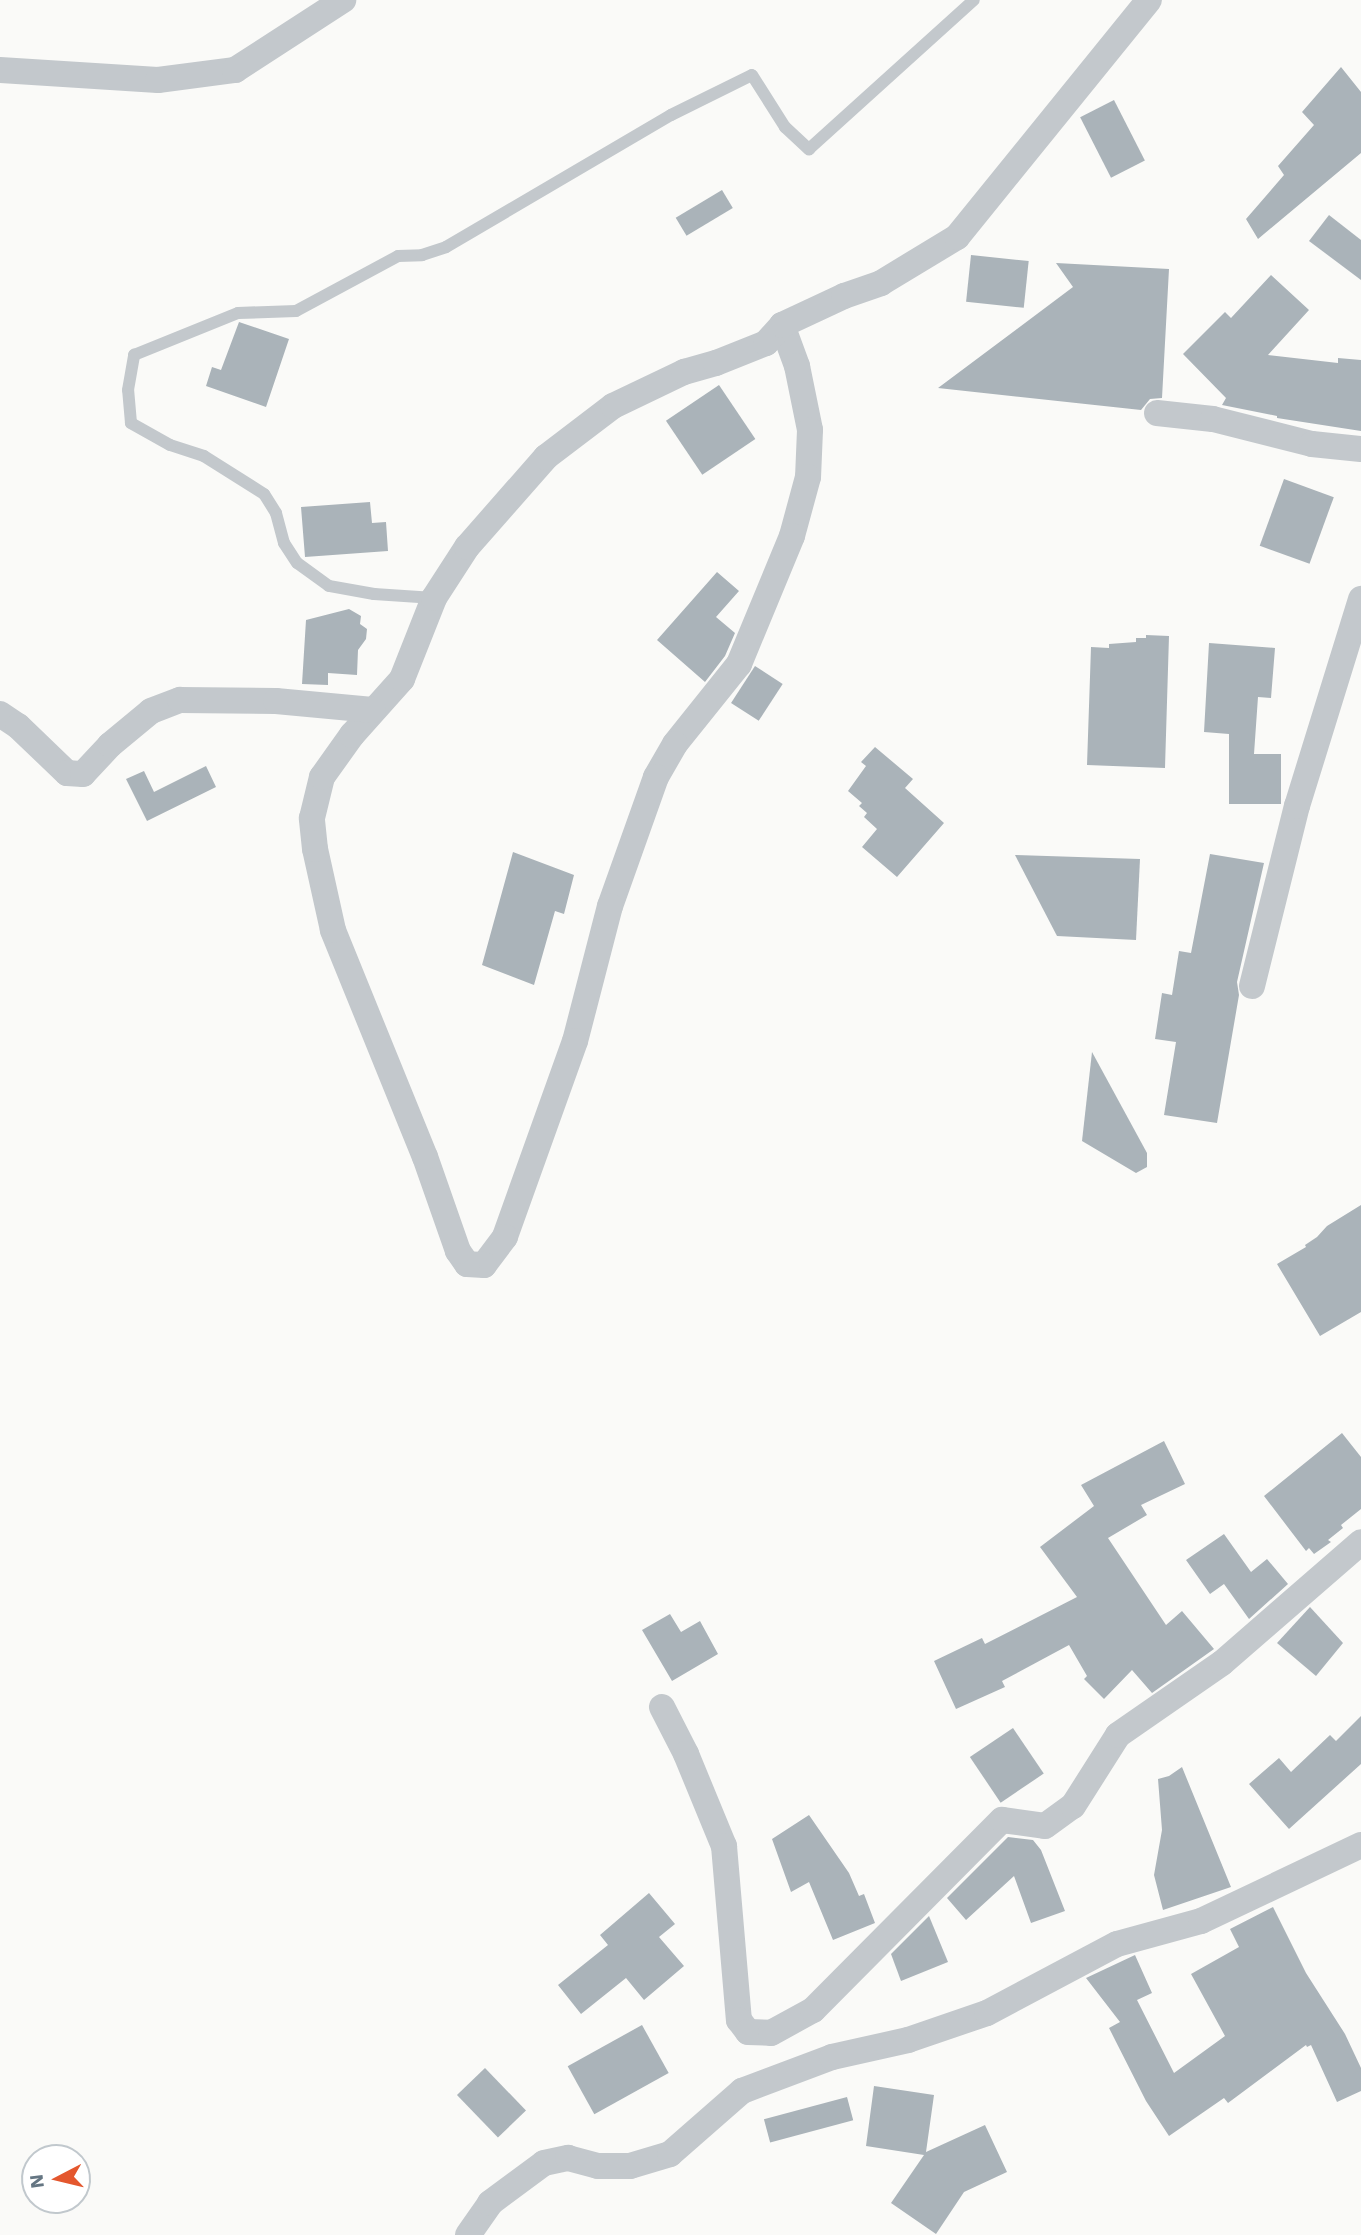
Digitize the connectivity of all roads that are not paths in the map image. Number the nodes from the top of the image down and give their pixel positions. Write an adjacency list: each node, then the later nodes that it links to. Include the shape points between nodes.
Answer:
1 (343, 0): 4 (street, via 235,70 158,80)
2 (974, 0): 8 (lane, via 809,149 785,127 752,75 671,115 446,247 398,257 296,311 238,313 134,355 128,390 131,423 170,445 204,456 264,494 297,562 329,586)
3 (1149, 0): 5 (street, via 957,237 881,283)
4 (0, 70)
5 (782, 325): 8 (street, via 766,343 663,381 613,406 566,440 527,475 467,547); 11 (street, via 797,366 810,430 808,477 792,536 739,664 675,744 656,777 610,906 575,1041 544,1134 505,1237 484,1265 467,1264 457,1251 425,1157 333,930 319,869 312,818 322,777)
6 (1157, 413): 7 (street, via 1213,419 1312,444)
7 (1361, 449)
8 (434, 598): 11 (street, via 402,679)
9 (1361, 599): 10 (street)
10 (1353, 643): 13 (street, via 1297,806)
11 (373, 710): 12 (street, via 276,701 180,700 151,710 83,774 67,773)
12 (0, 714)
13 (1252, 986)
14 (1361, 1542): 15 (street, via 1222,1663 1118,1735 1073,1806 1045,1826 1002,1820 813,2010 771,2033 748,2032 740,2020 724,1846)
15 (662, 1707)
16 (1361, 1845): 17 (street, via 1200,1921 1117,1944 987,2013 908,2040 832,2057 742,2091 670,2154 630,2166 598,2166 568,2158 544,2163 490,2203)
17 (468, 2235)

